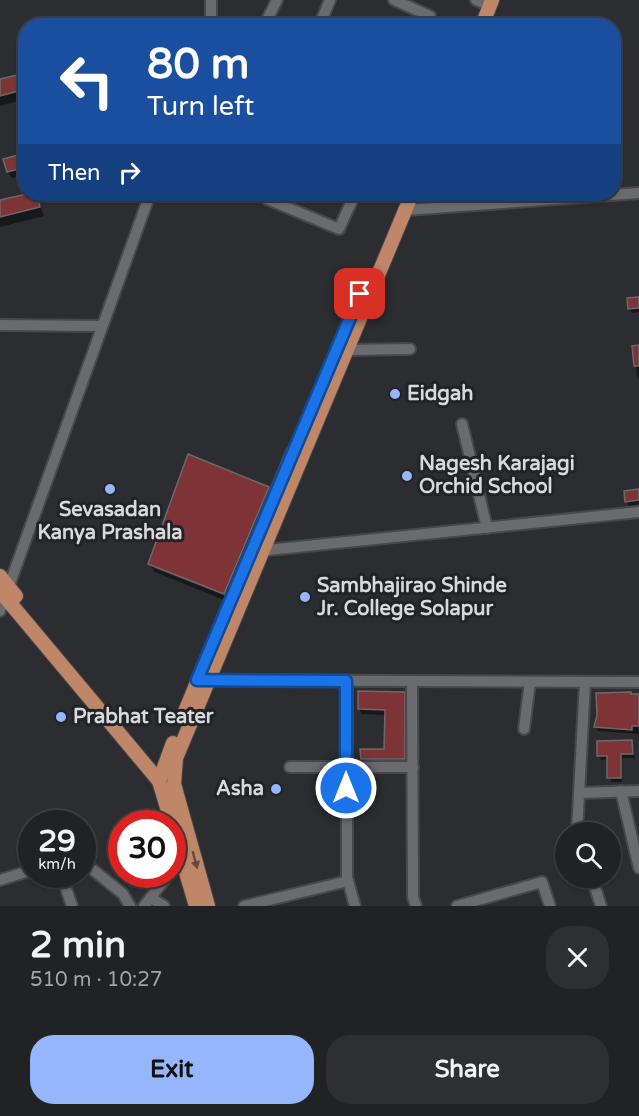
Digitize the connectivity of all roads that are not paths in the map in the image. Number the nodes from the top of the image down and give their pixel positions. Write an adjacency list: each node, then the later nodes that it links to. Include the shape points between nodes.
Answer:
1 (211, 0): 6 (street)
2 (277, 0): 7 (street)
3 (330, 0): 8 (street)
4 (394, 0): 9 (street)
5 (484, 2): 10 (main road); 11 (main road)
6 (211, 18)
7 (268, 18)
8 (322, 18)
9 (429, 18)
10 (476, 18)
11 (483, 18)
12 (639, 193): 13 (street)
13 (621, 194)
14 (147, 201): 22 (street)
15 (272, 201): 16 (street, via 339,229)
16 (352, 201)
17 (400, 201): 28 (main road)
18 (409, 201): 20 (main road)
19 (529, 201): 20 (street)
20 (406, 210): 24 (main road)
21 (0, 325): 22 (street)
22 (101, 326): 29 (street)
23 (410, 348): 24 (street)
24 (346, 350): 28 (main road)
25 (462, 424): 27 (street)
26 (639, 512): 27 (street)
27 (487, 528): 28 (street)
28 (256, 551): 31 (main road)
29 (4, 588): 30 (street); 41 (main road)
30 (0, 611)
31 (203, 680): 32 (street); 41 (main road); 42 (main road, via 176,758)
32 (346, 681): 33 (street); 39 (street)
33 (412, 681): 34 (street); 40 (street)
34 (530, 682): 35 (street); 37 (street)
35 (585, 682): 36 (street); 45 (street)
36 (639, 682)
37 (524, 729)
38 (290, 767): 39 (street)
39 (346, 767): 40 (street); 53 (street)
40 (413, 767): 66 (street)
41 (161, 776): 42 (main road); 46 (main road)
42 (174, 784): 63 (main road, one-way to 63)
43 (639, 790): 44 (street)
44 (621, 791): 45 (street); 48 (street)
45 (579, 793): 47 (street)
46 (169, 810)
47 (578, 822)
48 (639, 868)
49 (186, 871): 62 (main road)
50 (96, 872): 60 (street, via 123,894)
51 (18, 874): 52 (street)
52 (0, 880)
53 (348, 881): 64 (street); 65 (street)
54 (66, 888): 59 (street)
55 (158, 888): 57 (street)
56 (595, 888): 69 (street)
57 (147, 902): 61 (street)
58 (478, 903): 67 (street); 68 (street, via 542,882)
59 (72, 906)
60 (130, 906)
61 (165, 906)
62 (196, 906)
63 (208, 906)
64 (244, 906)
65 (355, 906)
66 (416, 906)
67 (457, 906)
68 (550, 906)
69 (601, 906)

